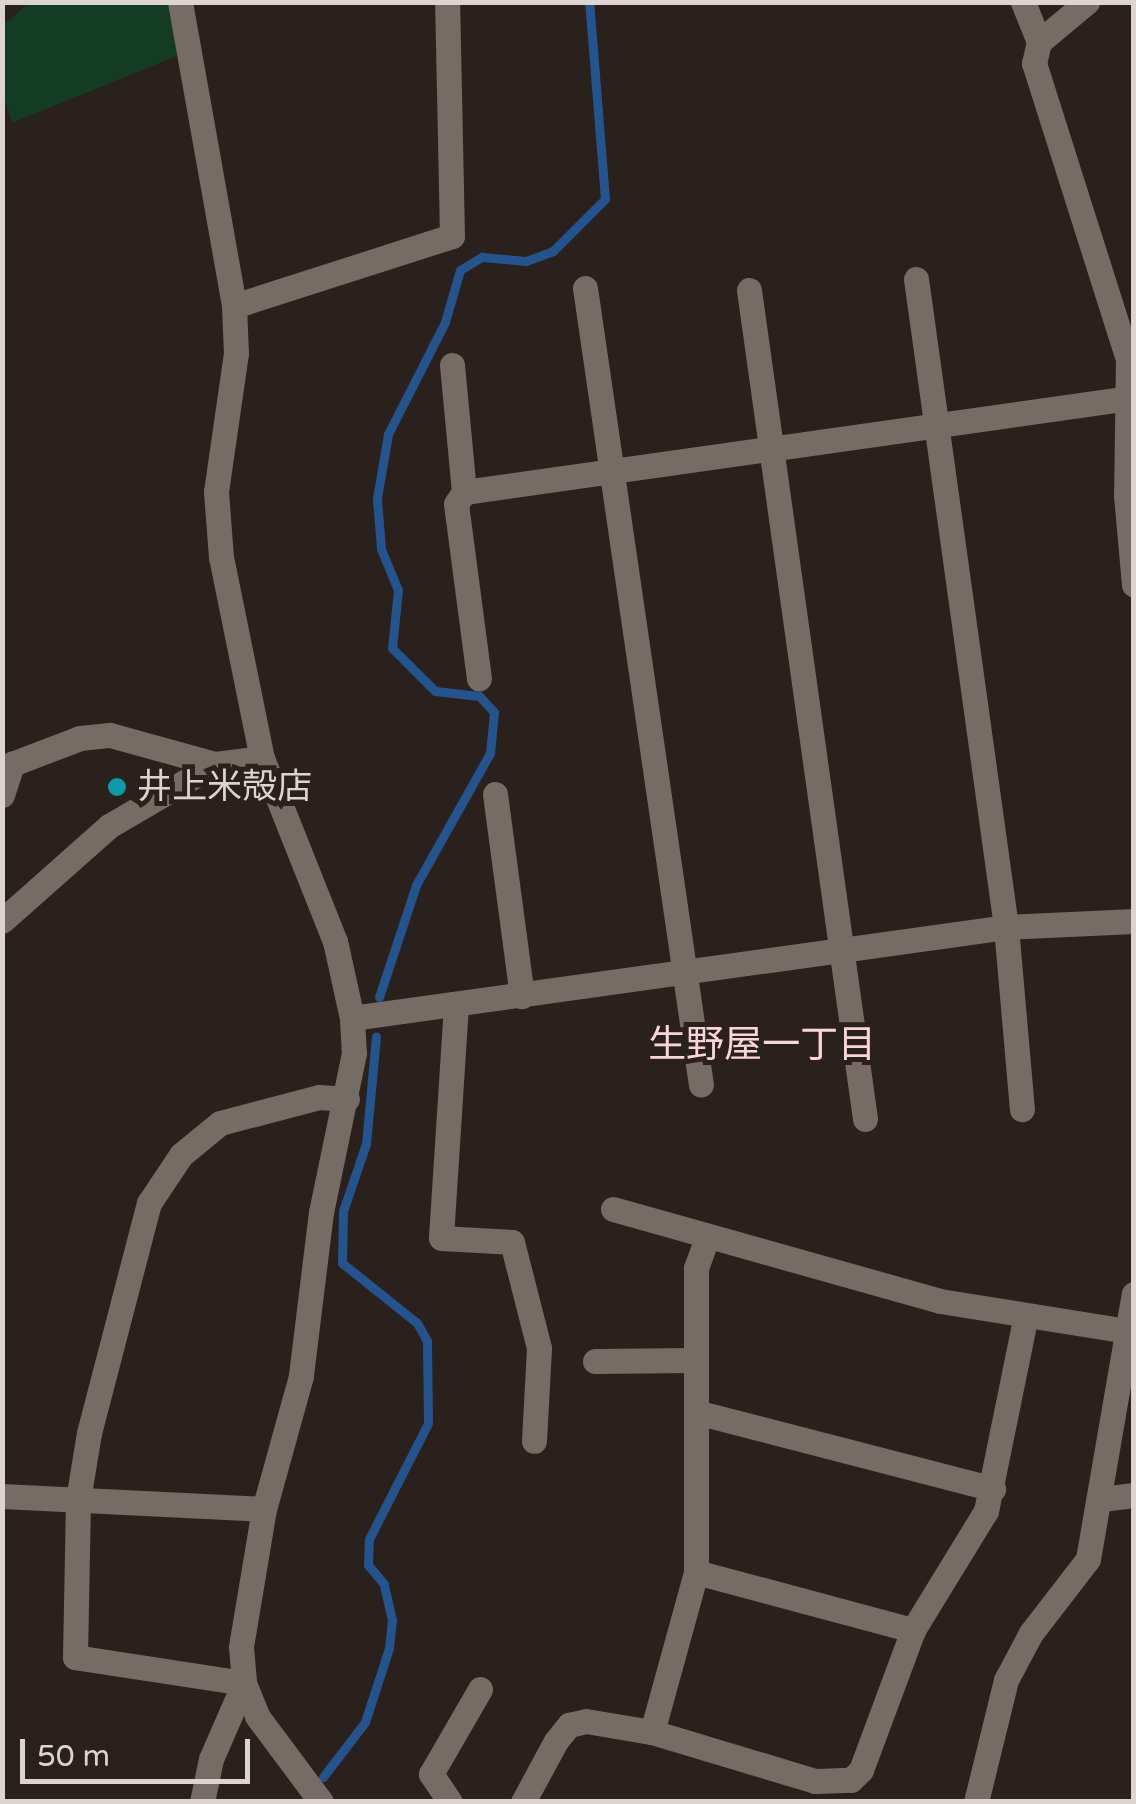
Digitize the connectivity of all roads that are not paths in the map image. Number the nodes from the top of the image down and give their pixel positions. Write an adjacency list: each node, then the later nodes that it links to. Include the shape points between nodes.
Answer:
1 (180, 2): 9 (street)
2 (447, 2): 9 (street, via 452,236)
3 (1023, 2): 5 (street)
4 (1086, 2): 5 (street)
5 (1039, 42): 11 (street, via 1034,63 1044,106 1128,359)
6 (916, 279): 12 (street)
7 (585, 288): 14 (street)
8 (749, 290): 13 (street)
9 (234, 306): 19 (street, via 236,352 216,492 222,558)
10 (452, 365): 15 (street)
11 (1130, 398): 12 (street); 16 (street)
12 (935, 422): 13 (street); 25 (street)
13 (770, 446): 14 (street); 26 (street)
14 (610, 469): 15 (street); 27 (street)
15 (464, 492): 18 (street, via 456,504)
16 (1130, 495): 17 (street)
17 (1133, 580)
18 (479, 678)
19 (262, 758): 20 (street); 30 (street, via 335,941)
20 (216, 764): 22 (street, via 110,735 80,738 12,764); 24 (street, via 70,855)
21 (495, 794): 28 (street)
22 (2, 796)
23 (1134, 920): 25 (street)
24 (2, 921)
25 (1006, 927): 26 (street); 33 (street)
26 (839, 952): 27 (street); 34 (street)
27 (682, 972): 28 (street); 31 (street)
28 (522, 996): 29 (street)
29 (456, 1005): 30 (street); 43 (street, via 441,1238 512,1242 539,1348)
30 (352, 1018): 32 (street)
31 (701, 1086)
32 (347, 1099): 48 (street, via 319,1097 220,1123 182,1155 160,1187 149,1204 114,1337); 49 (street, via 321,1212 301,1376)
33 (1022, 1109)
34 (865, 1120)
35 (613, 1210): 36 (street)
36 (706, 1240): 38 (street); 40 (street, via 696,1268)
37 (1134, 1294): 39 (street)
38 (1025, 1319): 39 (street); 44 (street)
39 (1130, 1332): 47 (street)
40 (694, 1360): 41 (street); 42 (street)
41 (595, 1361)
42 (696, 1412): 44 (street); 50 (street)
43 (534, 1440)
44 (993, 1489): 51 (street)
45 (1134, 1494): 47 (street)
46 (2, 1496): 48 (street)
47 (1101, 1499): 59 (street, via 1088,1559 1031,1633 1006,1680)
48 (78, 1500): 49 (street); 52 (street, via 75,1657)
49 (264, 1509): 52 (street, via 241,1646)
50 (696, 1572): 51 (street); 54 (street)
51 (912, 1630): 54 (street, via 861,1770 851,1780 815,1781)
52 (244, 1683): 55 (street, via 211,1760); 56 (street, via 258,1716)
53 (480, 1688): 57 (street, via 431,1774)
54 (652, 1732): 58 (street, via 604,1721 570,1725)
55 (202, 1802)
56 (321, 1802)
57 (450, 1802)
58 (523, 1802)
59 (976, 1802)

